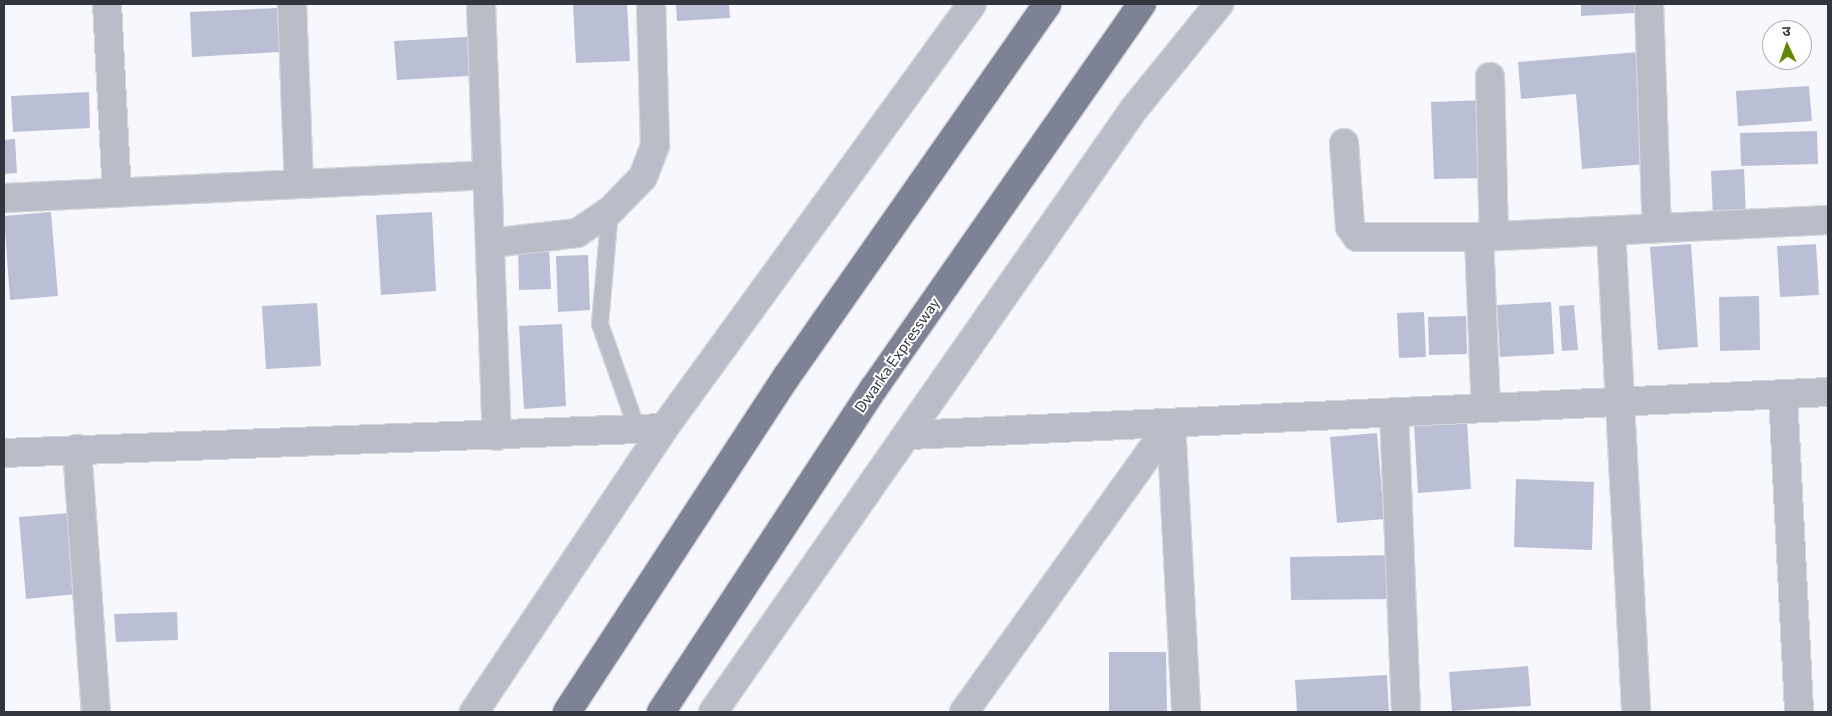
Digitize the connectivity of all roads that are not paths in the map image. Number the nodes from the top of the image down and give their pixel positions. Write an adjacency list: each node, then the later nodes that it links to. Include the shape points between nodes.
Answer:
1 (107, 4): 14 (street)
2 (292, 4): 13 (street)
3 (481, 4): 12 (street)
4 (650, 4): 16 (street, via 655,145 643,177)
5 (972, 4): 28 (street)
6 (1047, 4): 36 (highway, via 787,376)
7 (1142, 4): 37 (highway, Dwarka Expressway, via 874,388)
8 (1218, 4): 30 (street, via 1134,109)
9 (1649, 4): 18 (street)
10 (1490, 77): 20 (street)
11 (1344, 143): 20 (street, via 1350,227 1354,236)
12 (485, 175): 13 (street); 21 (street)
13 (299, 183): 14 (street)
14 (117, 192): 15 (street)
15 (4, 198)
16 (610, 211): 21 (street, via 565,236); 29 (lane, via 600,324)
17 (1828, 220): 18 (street)
18 (1657, 228): 19 (street)
19 (1611, 231): 20 (street); 24 (street)
20 (1487, 237): 25 (street)
21 (491, 243): 31 (street)
22 (1828, 392): 23 (street)
23 (1784, 394): 24 (street); 43 (street)
24 (1618, 402): 25 (street); 42 (street)
25 (1486, 408): 26 (street)
26 (1394, 412): 27 (street); 41 (street)
27 (1171, 423): 30 (street); 39 (street); 40 (street)
28 (664, 428): 29 (street); 35 (street)
29 (637, 429): 31 (street)
30 (910, 435): 38 (street)
31 (497, 436): 32 (street)
32 (77, 449): 33 (street); 34 (street)
33 (4, 453)
34 (96, 712)
35 (474, 712)
36 (567, 712)
37 (661, 712)
38 (713, 712)
39 (964, 712)
40 (1186, 712)
41 (1406, 712)
42 (1636, 712)
43 (1799, 712)

